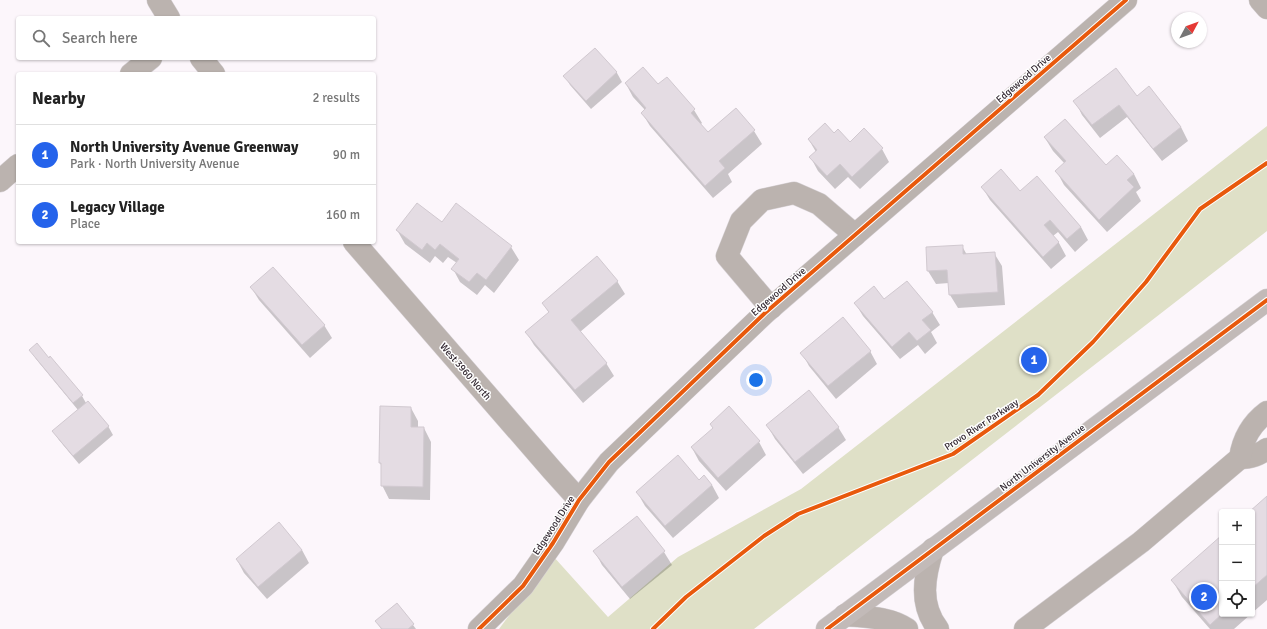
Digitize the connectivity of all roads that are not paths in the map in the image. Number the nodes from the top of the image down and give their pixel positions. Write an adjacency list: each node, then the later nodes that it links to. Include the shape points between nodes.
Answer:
1 (158, 0): 5 (street)
2 (1126, 0): 12 (street, Edgewood Drive)
3 (1260, 0): 4 (street)
4 (1267, 8)
5 (168, 16)
6 (148, 60): 8 (street)
7 (202, 60): 9 (street)
8 (134, 72)
9 (212, 72)
10 (16, 167): 11 (street)
11 (0, 181)
12 (855, 235): 15 (street, Edgewood Drive); 15 (street, via 820,204 794,194 762,200 741,221 727,256)
13 (356, 244): 19 (street, West 3960 North)
14 (1267, 300): 20 (highway, North University Avenue)
15 (771, 308): 19 (street, Edgewood Drive, via 609,462)
16 (1267, 412): 18 (street, via 1253,426 1242,444)
17 (1267, 449): 18 (street, via 1259,455)
18 (1240, 458): 26 (street, via 1141,542)
19 (578, 500): 22 (street, Edgewood Drive, via 523,586)
20 (933, 549): 21 (highway, North University Avenue); 25 (street, via 927,566 925,599 931,620)
21 (845, 615): 23 (highway, North University Avenue); 24 (street, via 879,618)
22 (479, 629)
23 (827, 629)
24 (907, 629)
25 (938, 629)
26 (1025, 629)

